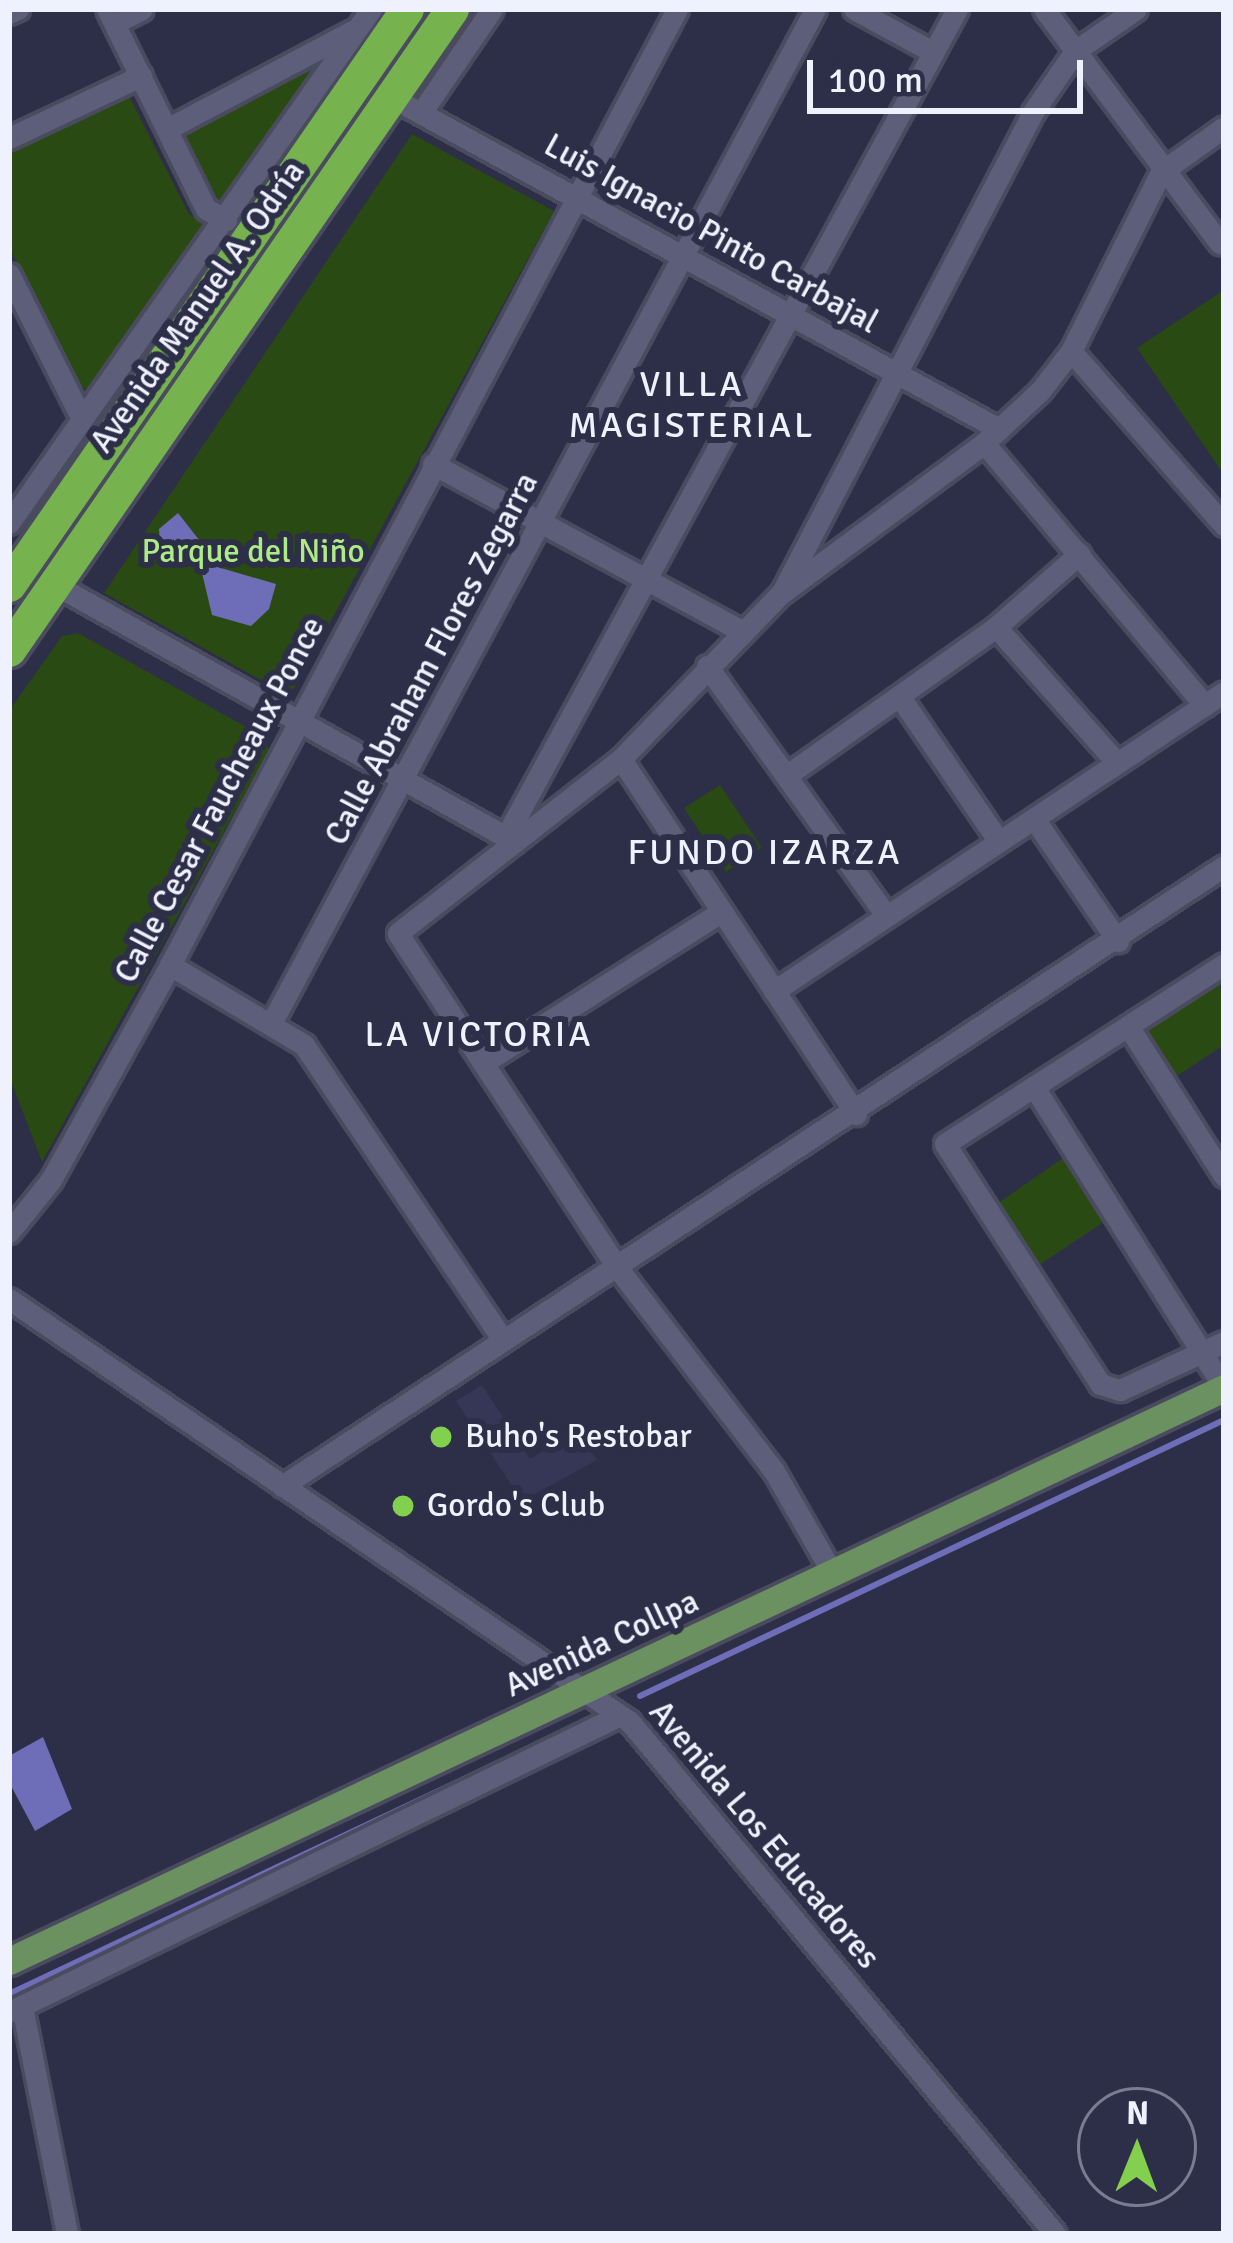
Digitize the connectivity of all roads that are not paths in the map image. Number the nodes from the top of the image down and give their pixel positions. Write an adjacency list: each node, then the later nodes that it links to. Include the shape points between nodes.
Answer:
1 (18, 9): 13 (street)
2 (142, 9): 14 (street)
3 (371, 9): 15 (street, Avenida Manuel A. Odría)
4 (406, 9): 38 (highway, Avenida Manuel A. Odría)
5 (452, 9): 19 (highway, Avenida Manuel A. Odría)
6 (492, 9): 19 (street, Avenida Manuel A. Odría)
7 (677, 9): 24 (street, Calle Cesar Faucheaux Ponce)
8 (814, 9): 27 (street, Calle Abraham Flores Zegarra)
9 (854, 9): 17 (street)
10 (957, 9): 17 (street)
11 (1044, 9): 16 (street)
12 (1136, 9): 16 (street)
13 (9, 13)
14 (111, 16): 18 (street)
15 (356, 28): 21 (street); 25 (street, Avenida Manuel A. Odría)
16 (1075, 51): 23 (street); 31 (street, via 1033,112)
17 (933, 52): 29 (street)
18 (140, 76): 21 (street); 22 (street)
19 (406, 105): 24 (street, Luis Ignacio Pinto Carbajal); 40 (highway, Avenida Manuel A. Odría)
20 (1224, 127): 23 (street)
21 (167, 129): 25 (street, via 206,209)
22 (9, 138)
23 (1161, 172): 26 (street); 30 (street)
24 (576, 198): 27 (street, Luis Ignacio Pinto Carbajal); 34 (street, Calle Cesar Faucheaux Ponce)
25 (226, 220): 32 (street, Avenida Manuel A. Odría)
26 (1220, 243)
27 (683, 256): 29 (street, Luis Ignacio Pinto Carbajal); 35 (street, Calle Abraham Flores Zegarra)
28 (9, 274): 32 (street)
29 (788, 314): 31 (street, Luis Ignacio Pinto Carbajal); 41 (street)
30 (1071, 351): 33 (street); 37 (street)
31 (892, 370): 33 (street, Luis Ignacio Pinto Carbajal); 43 (street)
32 (82, 419): 36 (street, Avenida Manuel A. Odría)
33 (992, 436): 39 (street); 43 (street)
34 (434, 464): 35 (street); 50 (street, Calle Cesar Faucheaux Ponce)
35 (542, 523): 41 (street); 54 (street, Calle Abraham Flores Zegarra)
36 (9, 524): 38 (street)
37 (1224, 525)
38 (40, 541): 40 (highway); 42 (highway, Avenida Manuel A. Odría)
39 (1078, 554): 44 (street); 49 (street)
40 (62, 572): 46 (highway, Avenida Manuel A. Odría); 50 (street)
41 (644, 577): 45 (street); 57 (street)
42 (9, 585)
43 (782, 592): 45 (street)
44 (996, 627): 48 (street); 52 (street)
45 (744, 632): 47 (street)
46 (9, 650)
47 (707, 666): 51 (street); 53 (street)
48 (900, 698): 53 (street); 56 (street)
49 (1215, 698): 52 (street)
50 (302, 719): 54 (street); 62 (street, Calle Cesar Faucheaux Ponce)
51 (621, 759): 57 (street); 59 (street)
52 (1117, 763): 55 (street)
53 (790, 772): 60 (street)
54 (406, 779): 57 (street); 65 (street, Calle Abraham Flores Zegarra)
55 (1035, 820): 56 (street); 61 (street)
56 (998, 839): 60 (street)
57 (511, 840): 67 (street, via 398,933)
58 (1224, 866): 61 (street)
59 (721, 912): 64 (street); 67 (street)
60 (886, 915): 64 (street)
61 (1118, 941): 69 (street)
62 (170, 965): 65 (street); 71 (street, Calle Cesar Faucheaux Ponce, via 51,1180)
63 (1223, 967): 66 (street)
64 (774, 991): 69 (street)
65 (273, 1020): 74 (street, via 304,1045)
66 (1128, 1026): 68 (street); 70 (street)
67 (483, 1063): 72 (street)
68 (1034, 1087): 75 (street); 75 (street, via 945,1144 1100,1384 1120,1390)
69 (856, 1114): 72 (street)
70 (1224, 1176)
71 (9, 1232)
72 (617, 1267): 74 (street); 78 (street, via 774,1471)
73 (9, 1299): 77 (street, Avenida Los Educadores)
74 (502, 1339): 77 (street)
75 (1214, 1347): 76 (street)
76 (1224, 1388): 78 (main road, Avenida Collpa)
77 (282, 1486): 79 (street, Avenida Los Educadores)
78 (833, 1574): 79 (main road, Avenida Collpa)
79 (590, 1689): 80 (street, Avenida Los Educadores); 81 (main road, Avenida Collpa)
80 (620, 1715): 82 (street); 84 (street, Avenida Los Educadores)
81 (9, 1961)
82 (16, 2009): 83 (street)
83 (67, 2234)
84 (1054, 2234)

